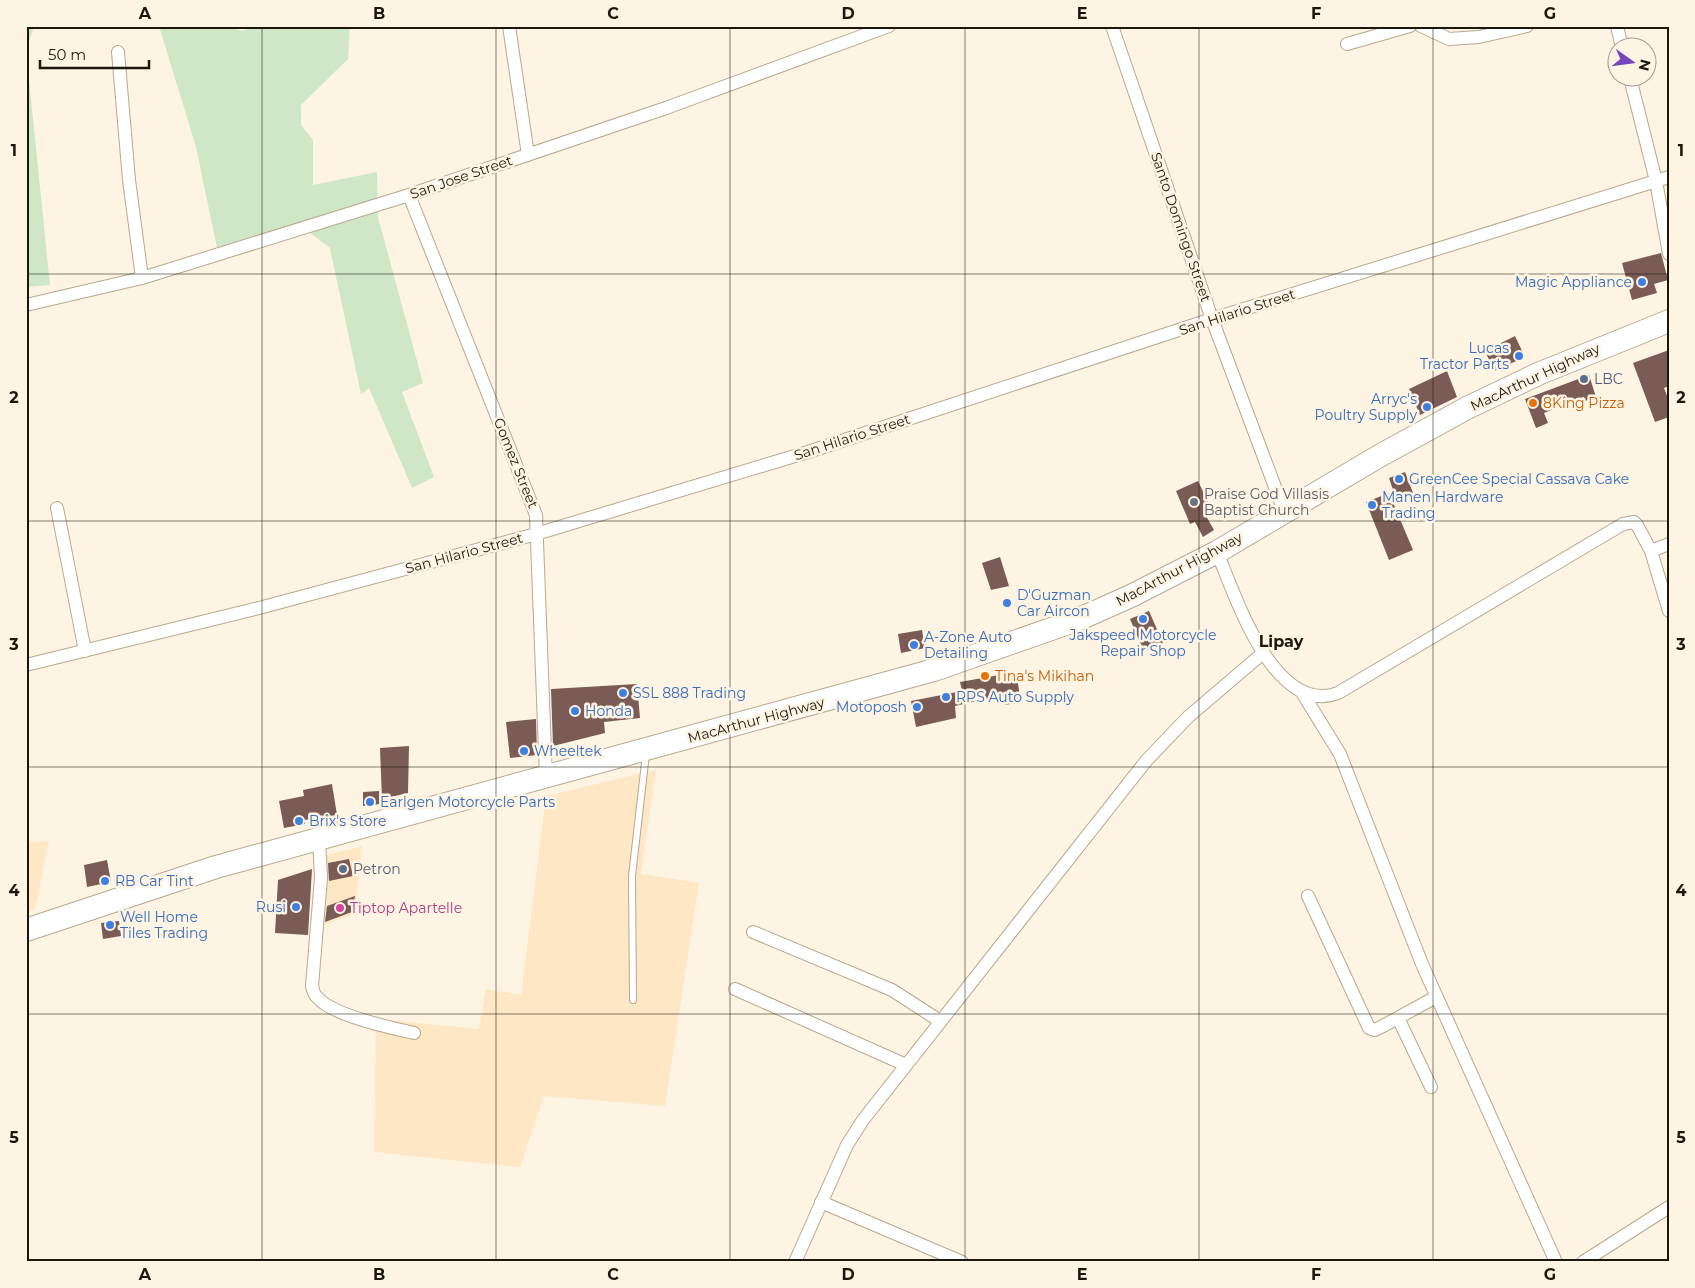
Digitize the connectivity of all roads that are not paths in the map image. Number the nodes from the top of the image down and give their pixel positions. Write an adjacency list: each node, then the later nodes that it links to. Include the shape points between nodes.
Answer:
1 (508, 26): 10 (street)
2 (889, 26): 10 (street, San Jose Street, via 666,108)
3 (1112, 26): 17 (street, Santo Domingo Street)
4 (1410, 26): 7 (street)
5 (1421, 26): 6 (street, via 1449,39 1479,37)
6 (1527, 26)
7 (1347, 44)
8 (118, 52): 15 (street)
9 (1633, 88): 12 (street)
10 (528, 154): 13 (street, San Jose Street)
11 (1669, 177): 12 (street, San Hilario Street)
12 (1656, 181): 14 (street); 17 (street, San Hilario Street)
13 (409, 195): 15 (street, San Jose Street); 21 (street, Gomez Street, via 536,515)
14 (1669, 254)
15 (142, 278): 16 (street, San Jose Street)
16 (26, 305)
17 (1212, 319): 20 (street, Santo Domingo Street); 21 (street, San Hilario Street, via 817,449)
18 (1669, 321): 20 (highway, MacArthur Highway, via 1564,363 1467,408)
19 (57, 508): 26 (street)
20 (1284, 511): 24 (highway, MacArthur Highway)
21 (536, 534): 26 (street, San Hilario Street); 31 (street, Gomez Street)
22 (1669, 544): 23 (street)
23 (1651, 551): 25 (street); 29 (street, via 1637,524 1623,524 1338,693 1327,698)
24 (1217, 552): 27 (street, via 1246,622); 30 (highway, MacArthur Highway, via 1086,616 1002,647 865,690)
25 (1669, 611)
26 (85, 651): 28 (street, San Hilario Street)
27 (1263, 653): 29 (street); 40 (street, via 1188,717 1146,761)
28 (26, 665)
29 (1303, 694): 37 (street, via 1340,754)
30 (646, 750): 31 (highway, MacArthur Highway); 38 (lane, via 632,876)
31 (546, 778): 32 (highway, MacArthur Highway)
32 (319, 839): 34 (highway, MacArthur Highway, via 216,867); 41 (street, via 321,878 312,986 317,998 334,1009 381,1026)
33 (1308, 896): 39 (street, via 1367,1026 1375,1030)
34 (26, 930)
35 (753, 932): 40 (street, via 892,990)
36 (735, 989): 42 (street)
37 (1436, 996): 39 (street); 48 (street)
38 (634, 1000)
39 (1398, 1018): 43 (street)
40 (940, 1021): 42 (street)
41 (414, 1033)
42 (906, 1065): 44 (street, via 847,1145)
43 (1431, 1087)
44 (821, 1202): 46 (street); 47 (street)
45 (1669, 1207): 49 (street)
46 (795, 1262)
47 (962, 1262)
48 (1556, 1262)
49 (1583, 1262)

